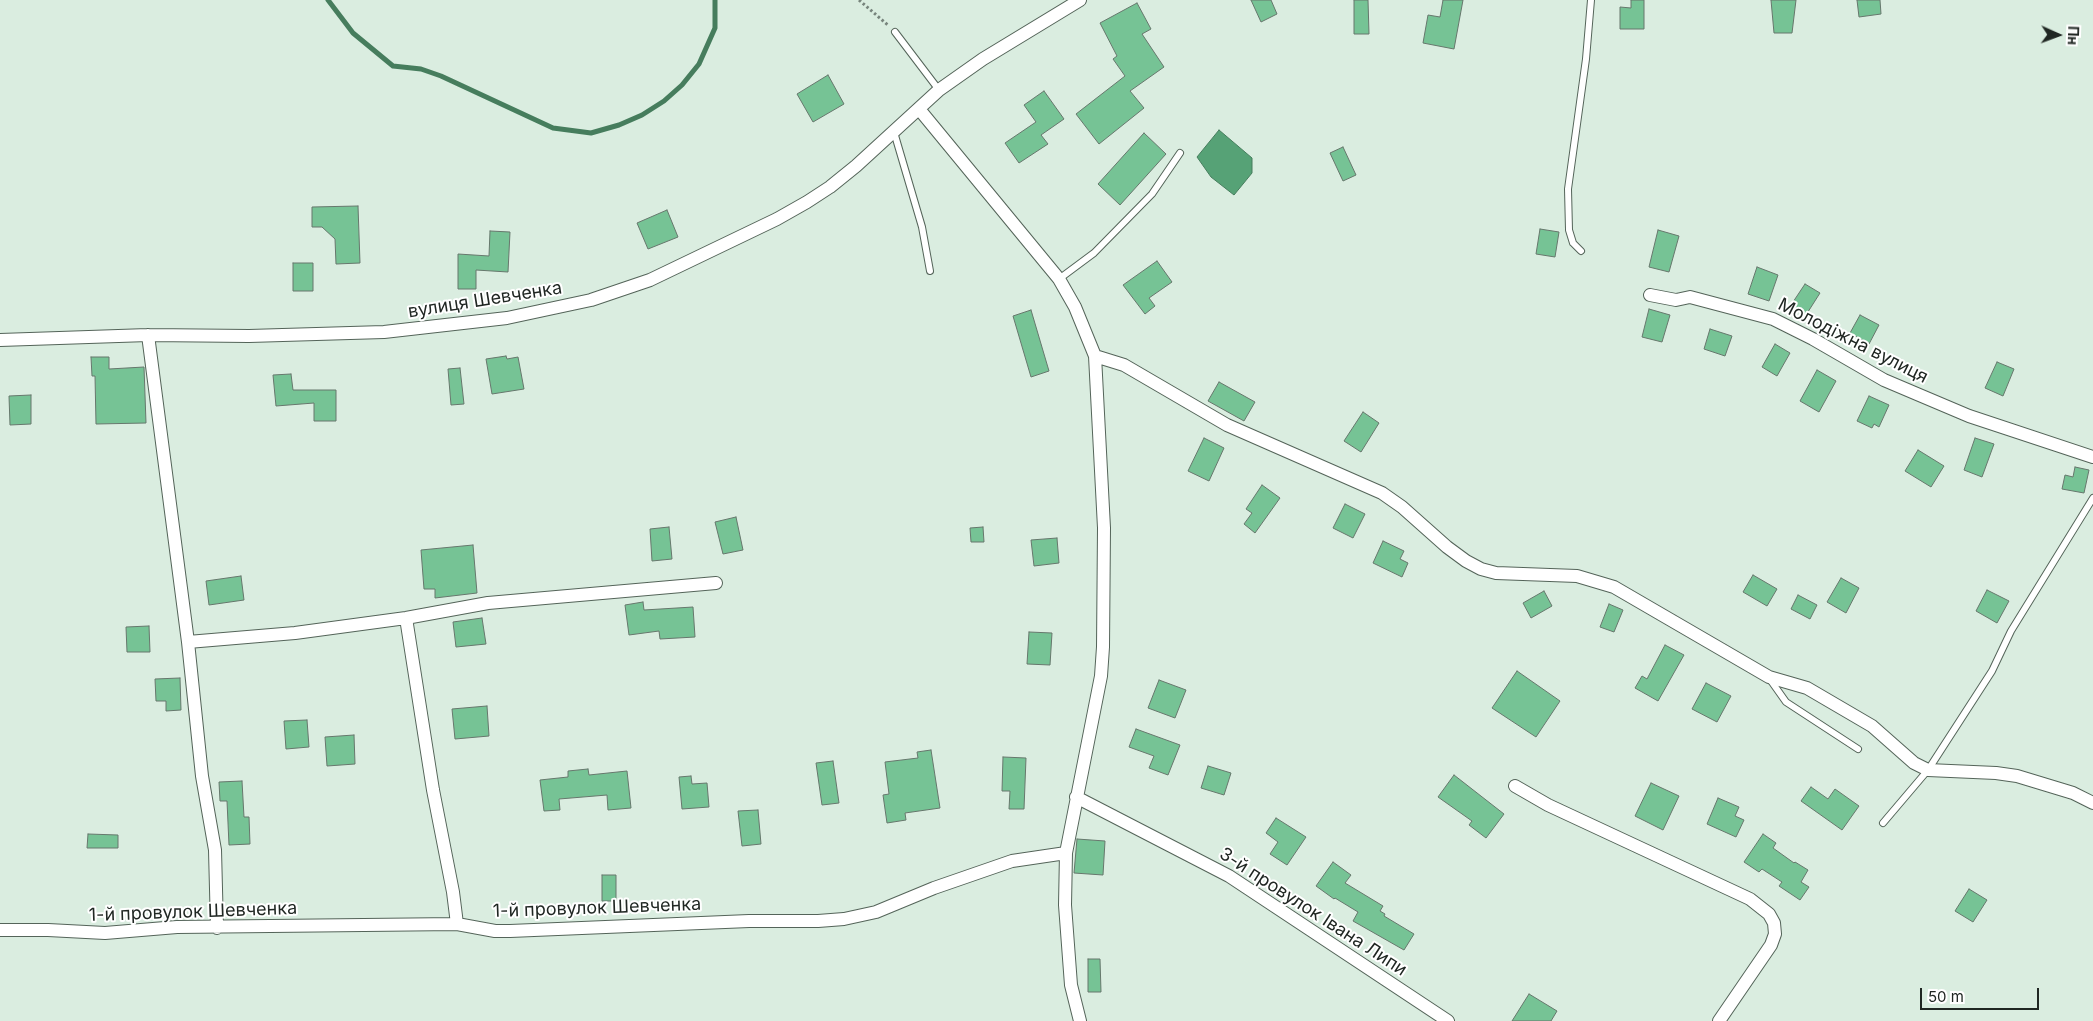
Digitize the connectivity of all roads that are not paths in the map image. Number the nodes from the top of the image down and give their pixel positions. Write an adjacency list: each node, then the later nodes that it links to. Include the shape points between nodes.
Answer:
1 (1080, 0): 4 (street, вулиця Шевченка, via 996,50)
2 (1591, 0): 8 (lane, via 1568,189 1569,230)
3 (895, 32): 4 (lane)
4 (939, 90): 5 (street, вулиця Шевченка)
5 (919, 109): 6 (street, вулиця Шевченка); 10 (street)
6 (894, 132): 9 (lane, via 922,227); 12 (street, вулиця Шевченка, via 830,187 777,219 650,280 591,300 507,318 384,332)
7 (1180, 154): 10 (lane, via 1146,200 1094,253)
8 (1581, 251)
9 (930, 271)
10 (1059, 279): 14 (street, via 1075,307)
11 (1650, 295): 15 (street, Молодіжна вулиця, via 1676,300 1690,297 1772,319 1892,384 1970,416)
12 (148, 335): 13 (street, вулиця Шевченка); 19 (street)
13 (0, 340)
14 (1095, 356): 20 (street, via 1124,365 1227,425 1382,493 1447,547 1481,569 1577,576 1614,587); 24 (street, via 1104,528 1103,647 1101,676)
15 (2093, 457)
16 (2093, 498): 22 (lane, via 2011,631 1992,672)
17 (716, 583): 18 (street, via 488,603)
18 (406, 618): 19 (street, via 295,633); 28 (street)
19 (188, 642): 29 (street, via 202,776 215,850)
20 (1769, 677): 21 (lane, via 1786,702); 22 (street, via 1807,688 1872,726 1914,763)
21 (1858, 749)
22 (1928, 770): 25 (street, via 2017,776 2073,793); 26 (lane)
23 (1515, 786): 33 (street, via 1548,805 1750,899 1769,914 1775,934 1771,945)
24 (1076, 798): 27 (street); 32 (street, 3-й провулок Івана Липи, via 1229,876)
25 (2093, 803)
26 (1883, 823)
27 (1066, 853): 28 (street, 1-й провулок Шевченка, via 1012,861 876,912 844,919 510,931); 31 (street, via 1067,950)
28 (457, 924): 29 (street, 1-й провулок Шевченка)
29 (218, 928): 30 (street, 1-й провулок Шевченка, via 177,927 105,933)
30 (0, 930)
31 (1080, 1021)
32 (1448, 1021)
33 (1719, 1021)

